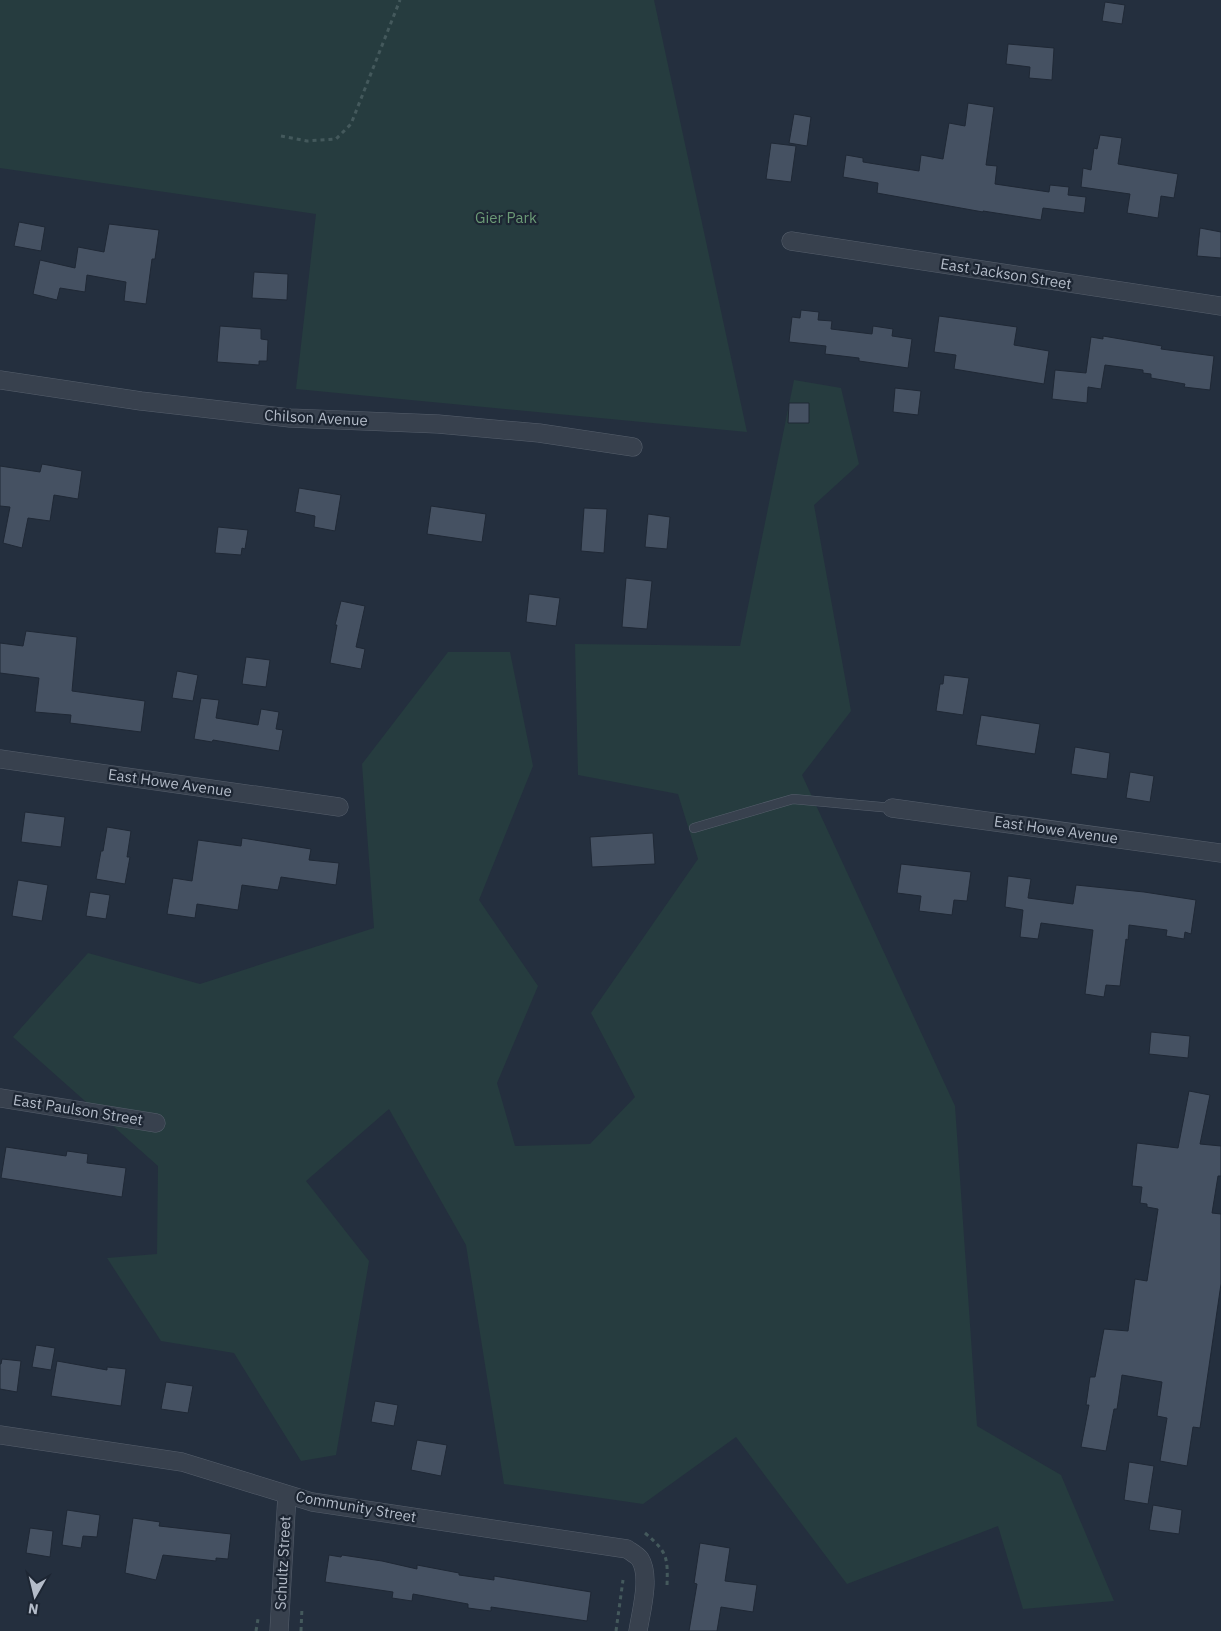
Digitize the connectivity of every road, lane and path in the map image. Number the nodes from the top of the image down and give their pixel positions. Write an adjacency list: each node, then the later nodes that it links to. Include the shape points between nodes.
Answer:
1 (400, 0): 2 (path, via 351,124 336,139 307,141)
2 (281, 136)
3 (791, 242): 4 (street, East Jackson Street)
4 (1221, 306)
5 (0, 380): 6 (street, Chilson Avenue, via 141,401 290,418 447,424)
6 (633, 447)
7 (0, 759): 8 (street, East Howe Avenue)
8 (339, 807)
9 (892, 808): 10 (lane, via 793,799); 11 (street, East Howe Avenue)
10 (694, 828)
11 (1221, 853)
12 (0, 1098): 13 (street, East Paulson Street)
13 (156, 1123)
14 (0, 1435): 15 (street, Community Street, via 182,1462)
15 (286, 1495): 17 (street, Schultz Street); 19 (street, Community Street, via 312,1502 627,1549 639,1558 644,1573)
16 (624, 1579): 18 (path)
17 (279, 1631)
18 (616, 1631)
19 (638, 1631)

